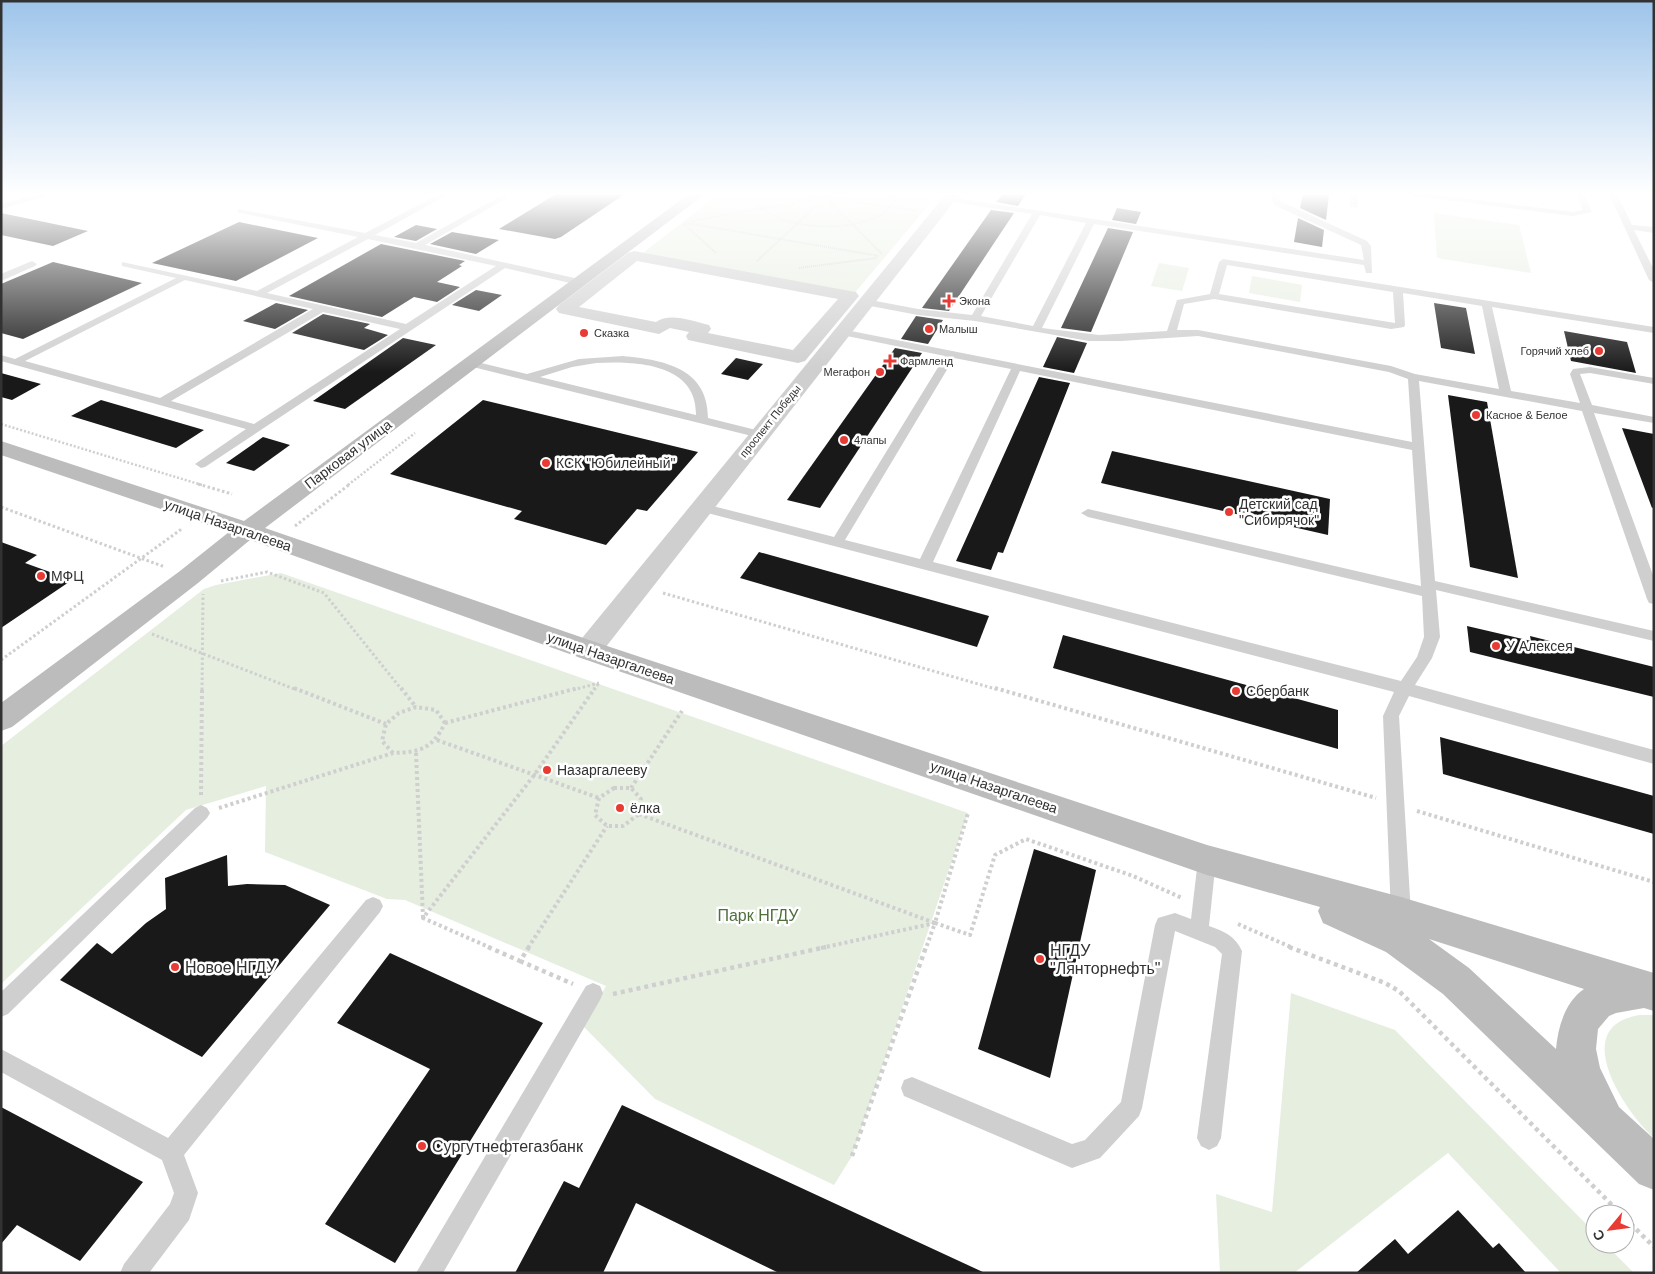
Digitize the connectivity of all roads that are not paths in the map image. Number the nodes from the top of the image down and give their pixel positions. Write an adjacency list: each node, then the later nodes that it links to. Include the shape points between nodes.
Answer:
1 (334, 253): 22 (lane)
2 (449, 253): 15 (lane)
3 (618, 253): 19 (main road, Парковая улица)
4 (904, 253): 24 (street, проспект Победы)
5 (1013, 253): 27 (lane)
6 (1075, 253): 29 (lane)
7 (1225, 253): 23 (lane)
8 (1231, 253): 20 (lane)
9 (1244, 253): 12 (lane)
10 (1367, 253): 12 (lane)
11 (1642, 253): 18 (lane)
12 (1368, 263): 20 (lane)
13 (32, 264): 17 (lane)
14 (125, 264): 16 (lane)
15 (502, 266): 19 (lane); 28 (lane)
16 (185, 277): 22 (lane); 36 (lane)
17 (1, 278)
18 (1653, 278)
19 (579, 282): 37 (main road, Парковая улица)
20 (1369, 285): 21 (lane)
21 (1398, 290): 23 (lane, via 1400,325 1391,326); 25 (lane)
22 (258, 294): 26 (lane)
23 (1214, 296): 32 (lane, via 1180,302)
24 (865, 302): 27 (lane); 31 (street, проспект Победы)
25 (1486, 304): 30 (lane); 42 (lane)
26 (322, 308): 28 (lane); 43 (lane)
27 (975, 318): 29 (lane)
28 (409, 328): 47 (lane)
29 (1036, 330): 32 (lane, via 1081,338 1118,339)
30 (1654, 330)
31 (841, 332): 33 (lane); 48 (street, проспект Победы)
32 (1171, 334): 39 (lane, via 1198,333 1391,368)
33 (951, 354): 38 (lane); 55 (lane)
34 (798, 357): 34 (street, via 850,296 634,256 565,309 659,328 667,322 702,329 695,336)
35 (1, 358): 36 (lane)
36 (16, 362): 43 (lane)
37 (469, 364): 40 (lane); 54 (main road, Парковая улица)
38 (1017, 367): 49 (lane); 56 (lane)
39 (1413, 377): 42 (lane); 49 (lane)
40 (528, 378): 45 (lane); 45 (lane, via 595,360 628,359 659,364 694,384 700,393)
41 (1654, 381): 44 (lane, via 1590,370 1577,371 1575,374)
42 (1506, 394): 44 (lane)
43 (162, 402): 47 (lane)
44 (1588, 409): 46 (lane); 58 (lane)
45 (702, 420): 48 (lane)
46 (1654, 420)
47 (256, 428): 51 (lane)
48 (760, 434): 52 (street, проспект Победы)
49 (1417, 447): 57 (lane)
50 (1, 448): 54 (main road, улица Назаргалеева)
51 (201, 464)
52 (701, 507): 55 (lane); 60 (street, проспект Победы)
53 (1088, 513): 57 (lane)
54 (247, 531): 60 (main road, улица Назаргалеева); 62 (main road, Парковая улица)
55 (838, 541): 56 (lane)
56 (925, 564): 61 (lane)
57 (1429, 588): 59 (lane); 61 (lane, via 1432,637 1429,651)
58 (1654, 600)
59 (1654, 636)
60 (588, 650): 65 (main road, улица Назаргалеева)
61 (1403, 688): 63 (lane); 67 (lane, via 1391,716)
62 (1, 719)
63 (1654, 757)
64 (201, 813): 71 (lane)
65 (1214, 862): 67 (main road); 68 (lane); 76 (main road, via 1367,924 1421,954 1463,988)
66 (373, 906): 75 (lane)
67 (1400, 914): 70 (main road)
68 (1199, 931): 73 (lane, via 1174,922 1165,925 1131,1108 1092,1150 1072,1156); 74 (lane, via 1222,940 1232,951)
69 (593, 993): 78 (lane)
70 (1654, 993): 76 (main road, via 1622,992 1596,1001 1580,1020 1577,1034 1580,1066 1596,1103 1626,1141)
71 (1, 1006)
72 (1, 1060): 75 (lane)
73 (912, 1088)
74 (1209, 1138)
75 (171, 1152): 77 (lane, via 186,1193 180,1211)
76 (1651, 1165)
77 (134, 1273)
78 (429, 1273)

